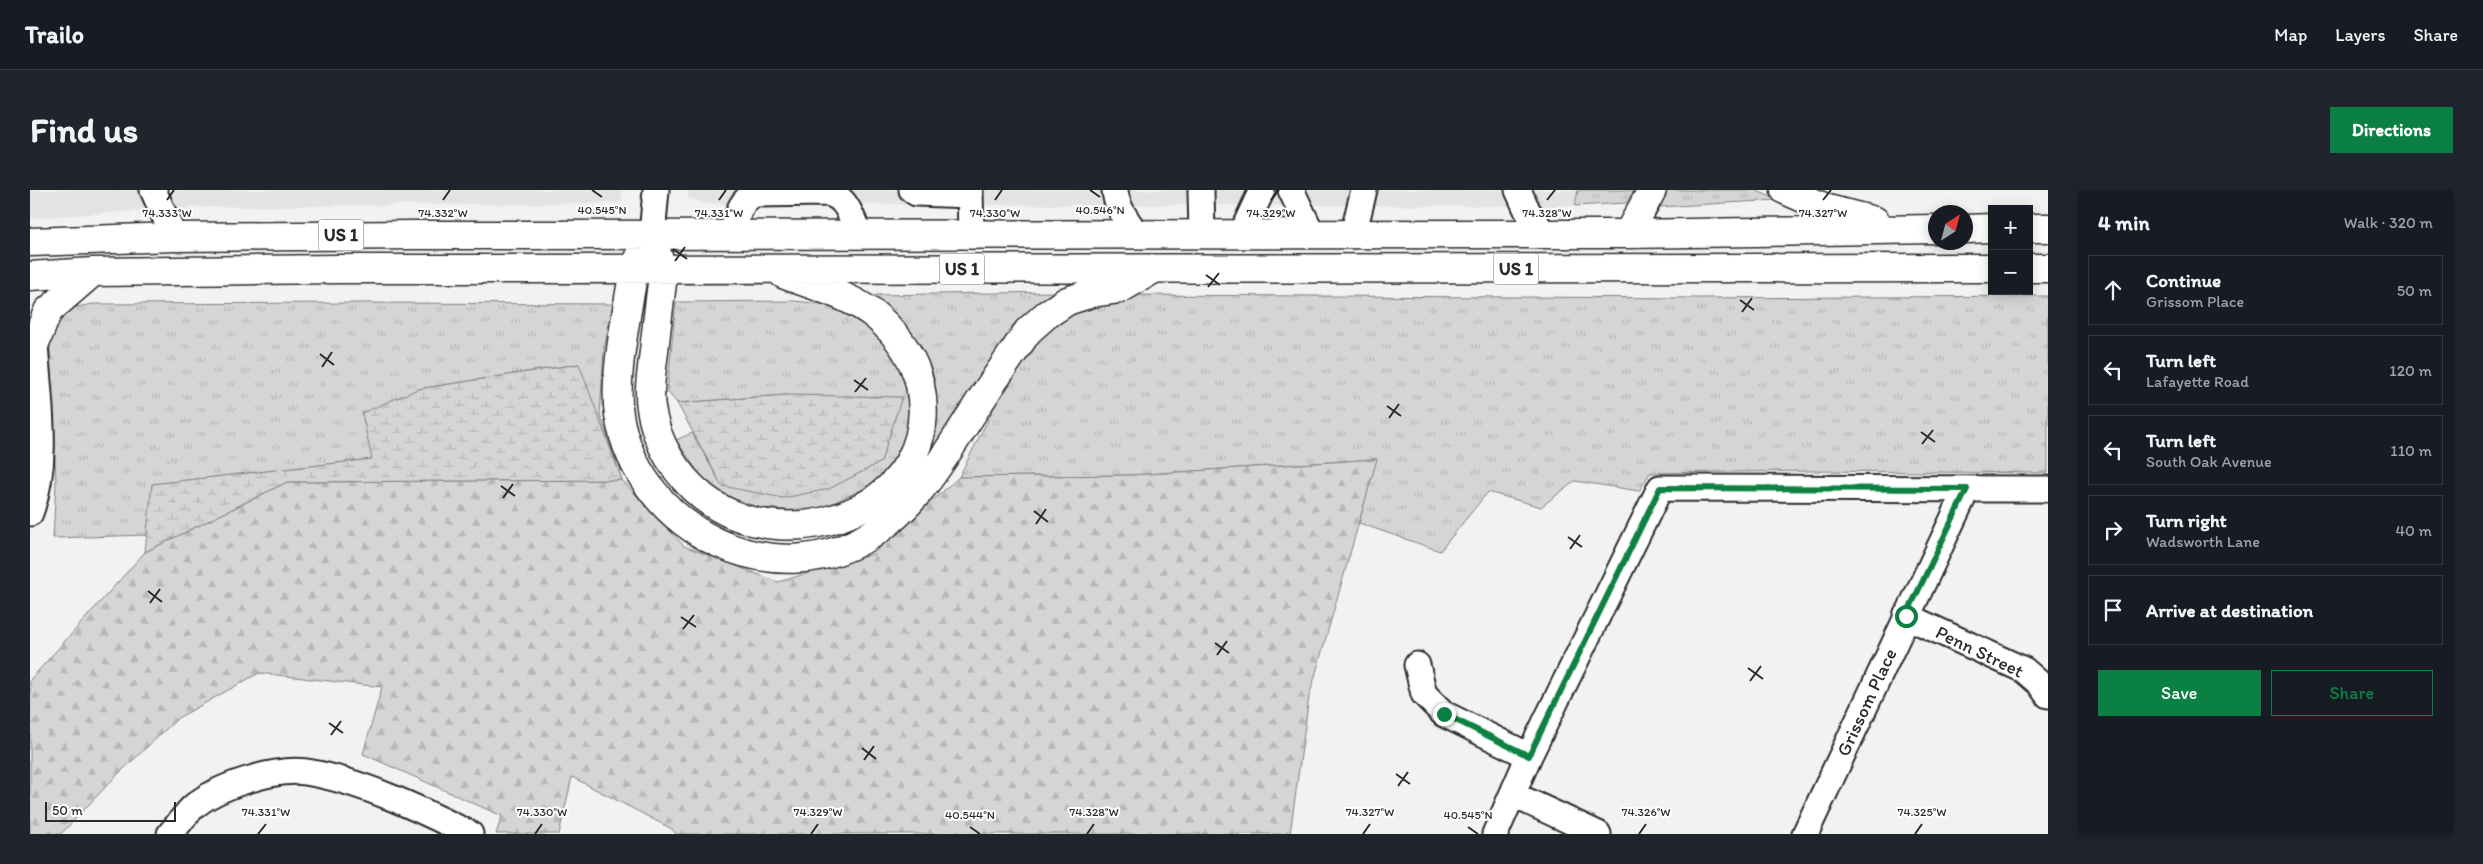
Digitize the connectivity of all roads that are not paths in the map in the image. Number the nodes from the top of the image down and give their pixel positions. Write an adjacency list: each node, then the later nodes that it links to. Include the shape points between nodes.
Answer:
1 (153, 190): 31 (street)
2 (656, 190): 26 (street)
3 (912, 190): 13 (street, via 916,193)
4 (1115, 190): 22 (street, via 1120,210)
5 (1201, 190): 28 (street)
6 (1262, 190): 29 (street)
7 (1291, 190): 23 (street)
8 (1364, 190): 30 (street)
9 (1518, 190): 24 (street, via 1526,210)
10 (1652, 190): 25 (highway)
11 (1785, 190): 19 (highway, via 1828,210 1854,214)
12 (746, 193): 20 (street, via 836,195 843,201); 27 (street)
13 (970, 193): 21 (street)
14 (1988, 228): 18 (highway)
15 (2033, 228): 16 (highway)
16 (2048, 228)
17 (1928, 229): 19 (highway, US 1)
18 (1973, 229)
19 (1900, 230): 25 (highway, US 1)
20 (859, 234): 21 (highway, US 1); 27 (highway, US 1)
21 (970, 234): 22 (highway, US 1)
22 (1136, 234): 28 (highway, US 1)
23 (1312, 234): 29 (highway, US 1); 30 (highway, US 1)
24 (1544, 234): 25 (highway, US 1); 30 (highway, US 1)
25 (1628, 234)
26 (652, 235): 27 (highway, US 1); 31 (highway, US 1); 33 (highway); 37 (street)
27 (731, 235)
28 (1202, 235): 29 (highway, US 1)
29 (1241, 235)
30 (1353, 235)
31 (174, 237): 32 (highway, US 1)
32 (30, 242)
33 (634, 268): 37 (highway, US 1); 39 (highway, via 617,391 619,415 634,460 648,486 665,506 703,537 758,556 785,558 834,551 870,535 896,516 936,468 1028,331 1067,301 1120,289); 40 (highway, US 1)
34 (1988, 268): 39 (highway, US 1)
35 (2033, 268): 36 (highway)
36 (2048, 268)
37 (664, 269): 38 (highway, US 1); 38 (highway, via 650,385 651,408 656,429 674,467 692,488 733,515 779,527 827,522 870,501 900,474 911,456 921,428 922,396 909,355 876,316 846,299)
38 (770, 269): 39 (highway, US 1)
39 (1154, 269)
40 (93, 272): 41 (highway, US 1); 42 (highway, via 48,311)
41 (30, 276)
42 (32, 338): 45 (street, via 40,465 38,489)
43 (1967, 489): 44 (street); 46 (street, Grissom Place); 49 (street, via 1660,488)
44 (2048, 489)
45 (30, 513)
46 (1906, 616): 48 (street, Penn Street, via 2024,670); 55 (street, Grissom Place)
47 (1418, 665): 49 (street, via 1424,694 1444,714)
48 (2048, 695)
49 (1529, 756): 50 (street)
50 (1514, 795): 53 (street); 54 (street)
51 (170, 834): 52 (street, via 193,807 228,786 267,776 304,772 345,781 430,814)
52 (470, 834)
53 (1495, 834)
54 (1598, 834)
55 (1805, 834)

